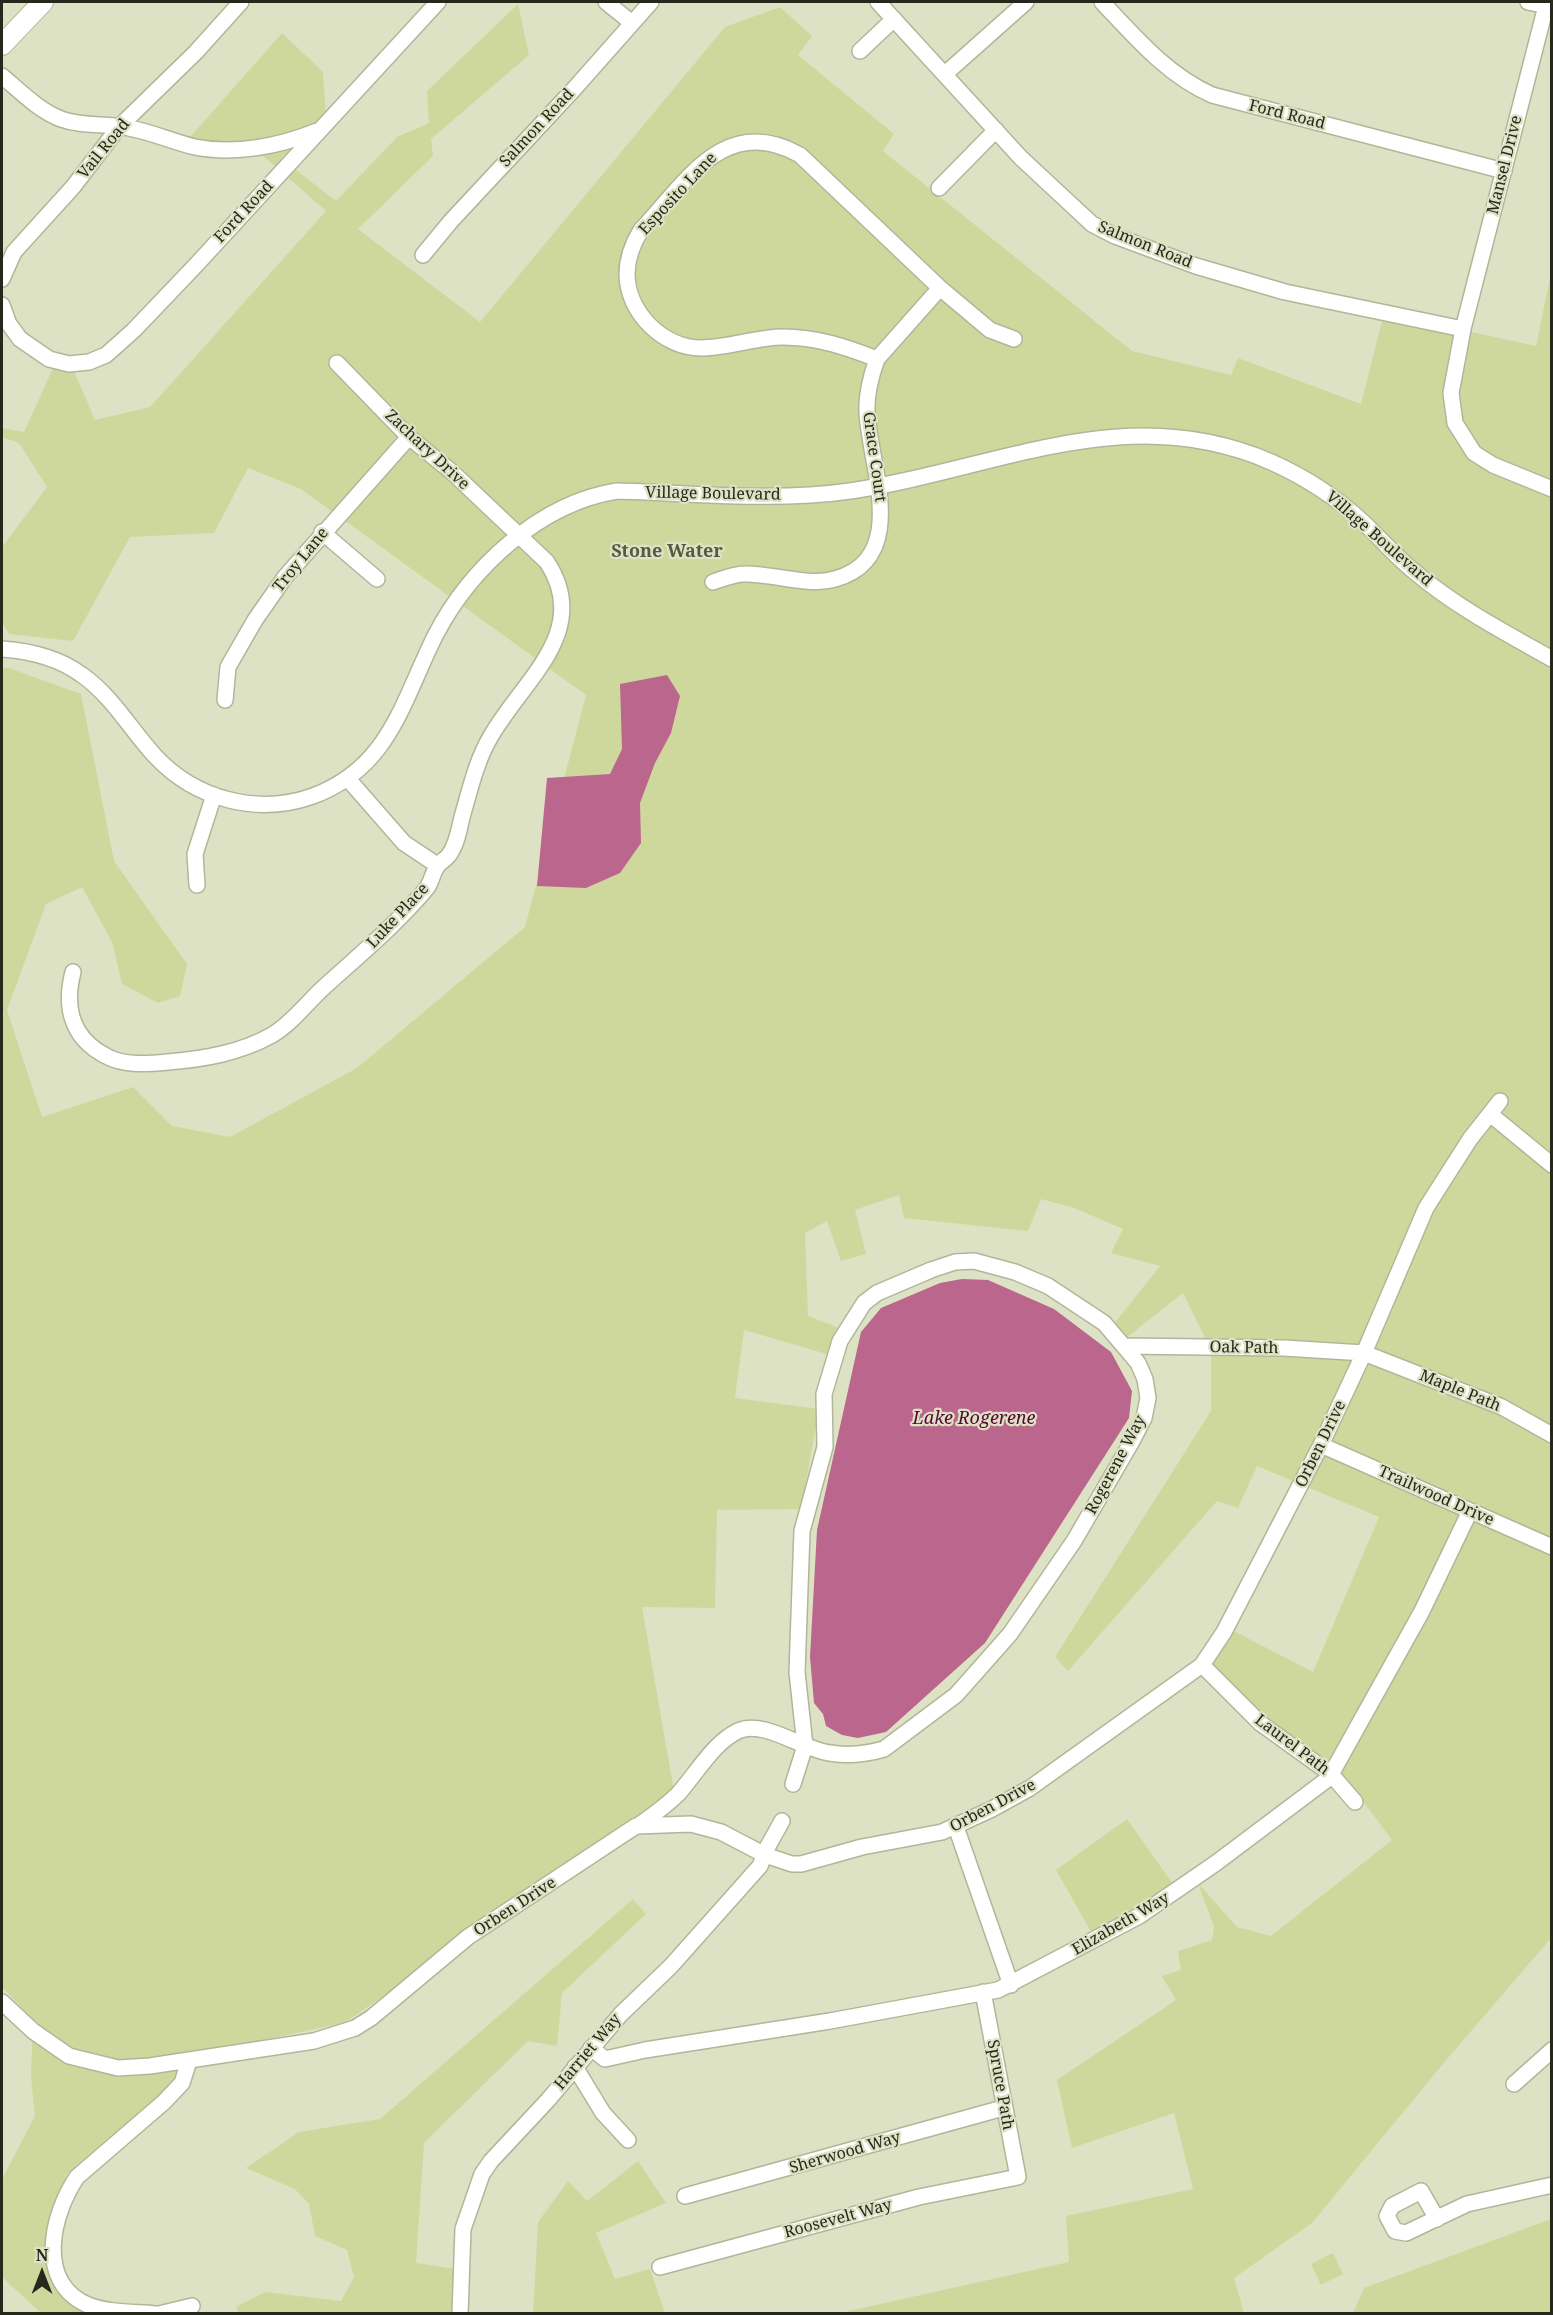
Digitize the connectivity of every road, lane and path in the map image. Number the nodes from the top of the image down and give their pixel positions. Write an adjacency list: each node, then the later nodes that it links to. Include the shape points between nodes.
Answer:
1 (43, 2): 13 (main road)
2 (241, 2): 17 (street, Vail Road)
3 (438, 2): 18 (street, Ford Road)
4 (606, 2): 12 (street)
5 (651, 2): 12 (street, Salmon Road)
6 (878, 2): 11 (street, Salmon Road)
7 (1026, 2): 15 (street)
8 (1102, 2): 20 (street, Ford Road, via 1165,65 1212,95)
9 (1528, 2): 10 (street)
10 (1548, 5): 20 (street, Mansel Drive)
11 (894, 19): 14 (street); 15 (street, Salmon Road)
12 (632, 23): 22 (street, Salmon Road)
13 (2, 45)
14 (860, 51)
15 (945, 74): 19 (street, Salmon Road)
16 (2, 76): 17 (street, via 31,101 60,118)
17 (119, 127): 18 (street, via 223,150 293,141); 23 (street, Vail Road, via 73,188 14,252)
18 (323, 128): 25 (street, Ford Road, via 134,330 105,355 89,362 49,359 24,343 9,324)
19 (996, 130): 21 (street); 26 (street, Salmon Road, via 1058,194 1092,224 1116,237 1196,266 1286,291)
20 (1504, 171): 26 (street, Mansel Drive)
21 (939, 188)
22 (423, 255)
23 (2, 279)
24 (940, 288): 27 (street, Esposito Lane, via 990,330); 28 (street, Grace Court); 28 (street, Esposito Lane, via 800,154 772,142 742,142 714,153 633,243 627,273 634,304 669,339 702,348 782,337 830,341)
25 (2, 305)
26 (1463, 329): 32 (street, via 1451,393 1461,437 1474,453 1493,465)
27 (1014, 339)
28 (877, 359): 31 (street, Grace Court, via 868,389 867,414)
29 (337, 363): 30 (street, Zachary Drive)
30 (409, 437): 33 (street, Troy Lane); 34 (street, Zachary Drive)
31 (879, 486): 34 (street, Village Boulevard, via 795,496 617,491 568,504); 36 (street, Grace Court, via 882,514 876,542 862,563 844,575 821,581 742,574); 38 (street, Village Boulevard, via 1019,452 1105,437 1141,435 1208,441 1239,449 1306,480 1364,522 1413,572 1444,595)
32 (1551, 489)
33 (322, 532): 35 (street); 39 (street, Troy Lane, via 285,577 241,643 228,667)
34 (519, 536): 40 (street, Village Boulevard, via 463,593 436,634 391,732 376,753); 42 (street, Luke Place, via 538,551 554,574 563,598 562,620 548,654 490,738 475,772 456,842 448,857)
35 (376, 579)
36 (713, 582)
37 (2, 649): 41 (street, Village Boulevard, via 51,659 81,675 102,693 165,766)
38 (1551, 659)
39 (225, 700)
40 (348, 779): 41 (street, Village Boulevard, via 313,796 279,803 251,804); 42 (street, via 404,843)
41 (214, 795): 43 (street, via 195,854)
42 (437, 866): 44 (street, Luke Place, via 429,886 407,909 274,1034 224,1054 152,1064 107,1058 90,1046 71,1016 67,995)
43 (197, 885)
44 (73, 972)
45 (1500, 1101): 46 (street, Orben Drive)
46 (1490, 1114): 47 (street); 49 (street, Orben Drive, via 1426,1208)
47 (1551, 1165)
48 (1124, 1346): 49 (street, Oak Path); 55 (street, Rogerene Way, via 1145,1379 1148,1398 1144,1418 1074,1541 1010,1634 956,1695 884,1749 829,1753); 55 (street, Rogerene Way, via 1104,1323 1048,1286 974,1261 931,1270 892,1285 864,1303 846,1328 830,1368 824,1394 825,1447 802,1531 796,1672)
49 (1364, 1353): 50 (street, Maple Path, via 1502,1407); 51 (street, Orben Drive)
50 (1551, 1435)
51 (1321, 1445): 52 (street, Trailwood Drive); 54 (street, Orben Drive, via 1224,1632)
52 (1470, 1511): 53 (street, Trailwood Drive); 56 (street, Elizabeth Way, via 1422,1611)
53 (1551, 1547)
54 (1202, 1665): 56 (street, Laurel Path, via 1260,1723); 61 (street, Orben Drive, via 1030,1788)
55 (805, 1746): 57 (street); 60 (street, Rogerene Way, via 762,1729 738,1731 722,1743 662,1810)
56 (1331, 1774): 58 (street, Laurel Path); 63 (street, Elizabeth Way, via 1148,1911)
57 (793, 1784)
58 (1355, 1802)
59 (782, 1821): 62 (street, Harriet Way)
60 (636, 1826): 62 (street, Orben Drive, via 691,1824 722,1832); 68 (street, Orben Drive, via 468,1937 355,2028 314,2041)
61 (956, 1827): 62 (street, Orben Drive, via 801,1864); 63 (street)
62 (765, 1855): 66 (street, Harriet Way, via 724,1909)
63 (1011, 1985): 64 (street, Elizabeth Way)
64 (983, 1992): 66 (street, Elizabeth Way, via 605,2059); 71 (street, Spruce Path)
65 (2, 2002): 68 (street, Orben Drive, via 52,2047 85,2062 118,2068)
66 (591, 2048): 69 (street, Harriet Way)
67 (1551, 2050): 70 (street)
68 (189, 2061): 79 (street, via 182,2083 164,2102 77,2177 55,2228 57,2274 72,2294 99,2308)
69 (575, 2067): 72 (street, via 603,2113); 80 (street, Harriet Way, via 482,2174 463,2229)
70 (1514, 2084)
71 (1004, 2108): 73 (street, Spruce Path); 75 (street, Sherwood Way)
72 (628, 2140)
73 (1018, 2177): 77 (street, Roosevelt Way, via 919,2197)
74 (1551, 2185): 76 (street, via 1467,2204)
75 (686, 2196)
76 (1437, 2219)
77 (660, 2267)
78 (192, 2306): 79 (street)
79 (157, 2313)
80 (460, 2313)

